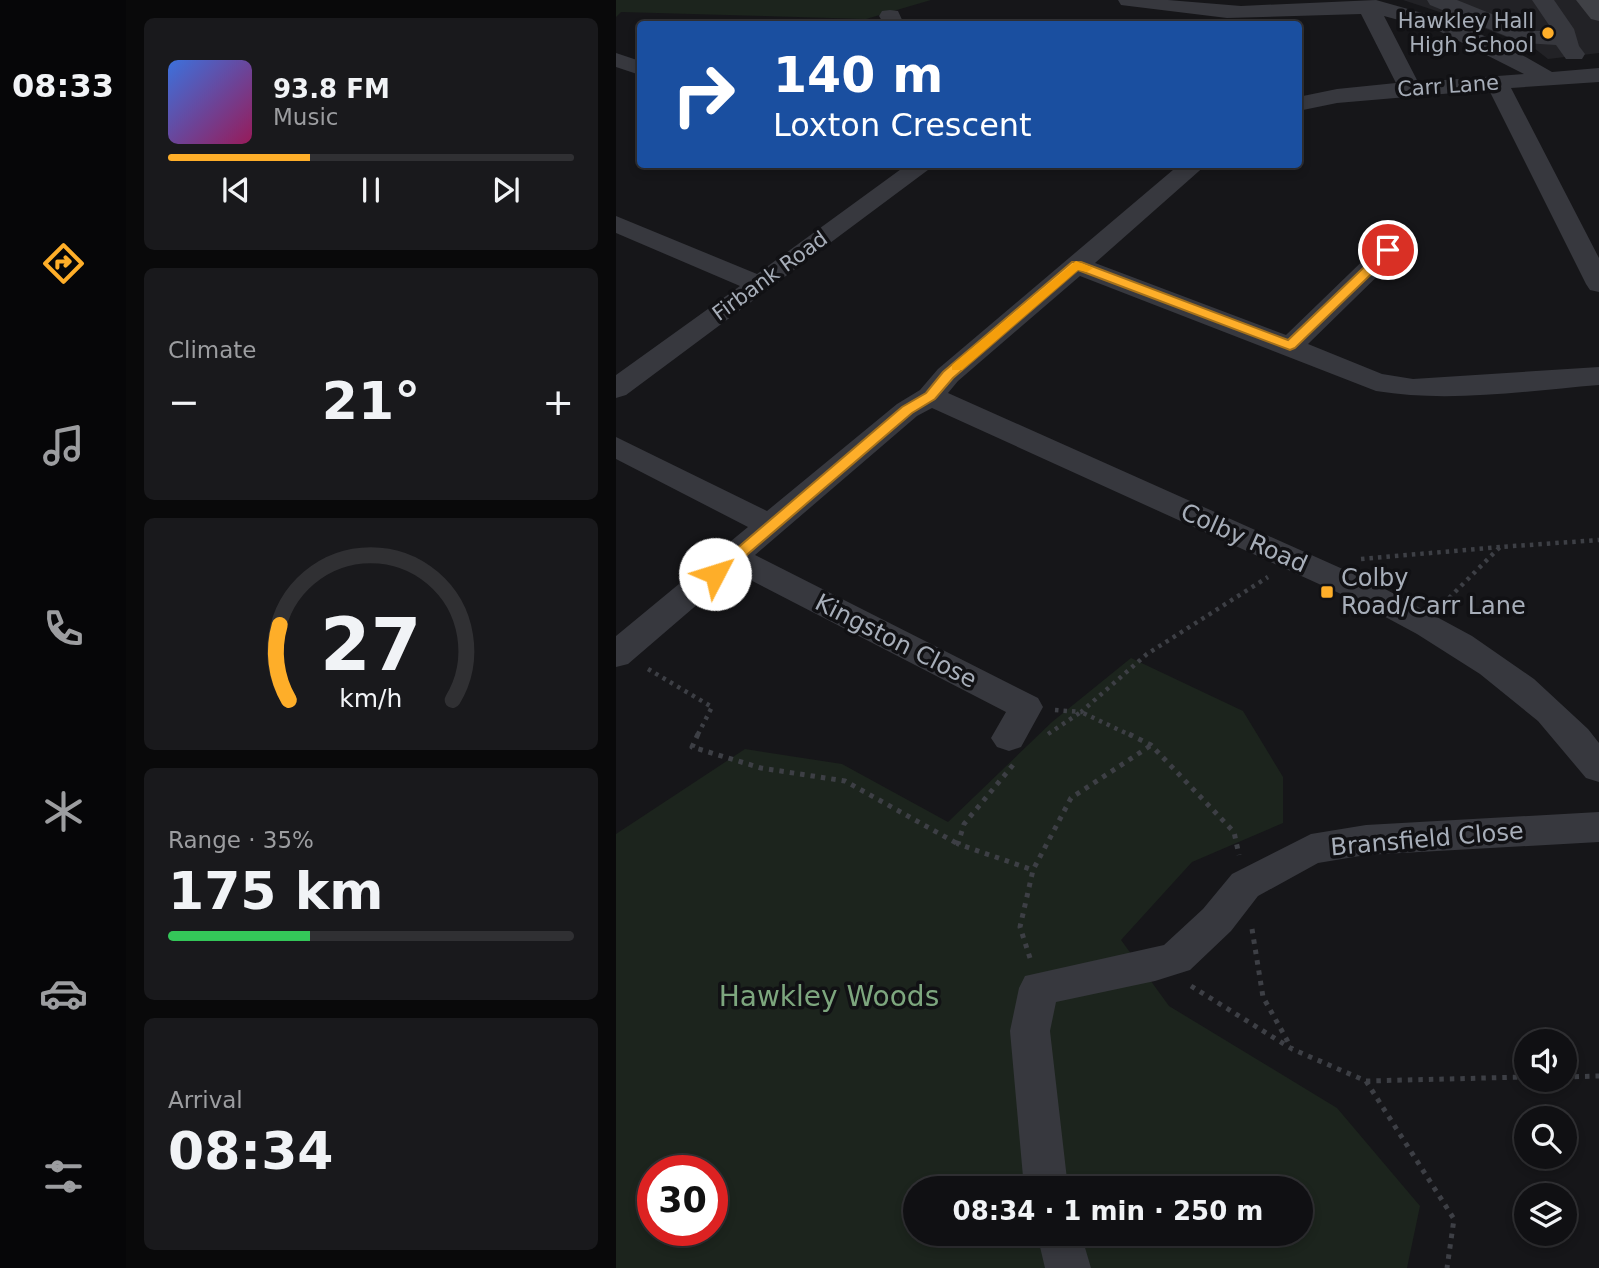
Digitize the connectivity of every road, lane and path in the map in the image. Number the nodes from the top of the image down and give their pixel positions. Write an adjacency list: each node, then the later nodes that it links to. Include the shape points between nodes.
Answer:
1 (1129, 0): 5 (street, via 1185,11 1243,12)
2 (1438, 0): 6 (street, via 1531,38)
3 (1543, 0): 6 (street)
4 (1489, 1): 6 (street)
5 (1367, 4): 10 (street, via 1412,15 1508,54); 12 (street)
6 (1564, 33): 9 (street, via 1568,47)
7 (616, 60): 8 (street)
8 (637, 67)
9 (1595, 75): 10 (street, Carr Lane)
10 (1548, 79): 11 (street, Carr Lane)
11 (1497, 83): 12 (street, Carr Lane); 20 (street)
12 (1410, 89): 13 (street, Carr Lane)
13 (1302, 103)
14 (1190, 168): 18 (street)
15 (916, 170): 19 (street, Firbank Road)
16 (616, 224): 19 (street)
17 (1350, 250): 21 (street, via 1384,255)
18 (1076, 265): 21 (street); 24 (street, via 948,375)
19 (758, 284): 23 (street, Firbank Road)
20 (1599, 284)
21 (1290, 346): 22 (street, via 1376,382 1413,388)
22 (1599, 376)
23 (616, 389)
24 (930, 396): 26 (street, via 907,410); 30 (street, Colby Road)
25 (616, 447): 26 (street)
26 (771, 526): 29 (street)
27 (1599, 540): 28 (path)
28 (1500, 547): 30 (path); 31 (path)
29 (734, 558): 32 (street); 35 (street, Kingston Close, via 1026,707)
30 (1301, 564): 31 (street, Colby Road); 33 (path, via 1270,575 1147,654)
31 (1426, 623): 36 (street, Colby Road, via 1456,640 1551,713)
32 (618, 654): 38 (path, via 712,707 692,747 761,768 845,782)
33 (1081, 712): 34 (path); 35 (path)
34 (1151, 745): 39 (path, via 1071,798); 40 (path, via 1234,832)
35 (1021, 747): 38 (path, via 964,824)
36 (1599, 768)
37 (1599, 827): 40 (street, Bransfield Close, via 1366,840 1311,849)
38 (958, 844): 39 (path)
39 (1033, 870): 42 (path, via 1020,927)
40 (1245, 885): 41 (street, Bransfield Close, via 1217,920 1176,958); 43 (path, via 1263,997)
41 (1155, 964): 42 (street, Bransfield Close); 43 (path)
42 (1039, 988): 48 (street, via 1031,1031)
43 (1292, 1049): 47 (path)
44 (1599, 1076): 46 (path)
45 (1514, 1077): 47 (path)
46 (1577, 1077)
47 (1366, 1080): 51 (path, via 1454,1219)
48 (1045, 1176)
49 (1062, 1246): 50 (street)
50 (1068, 1268)
51 (1447, 1268)

